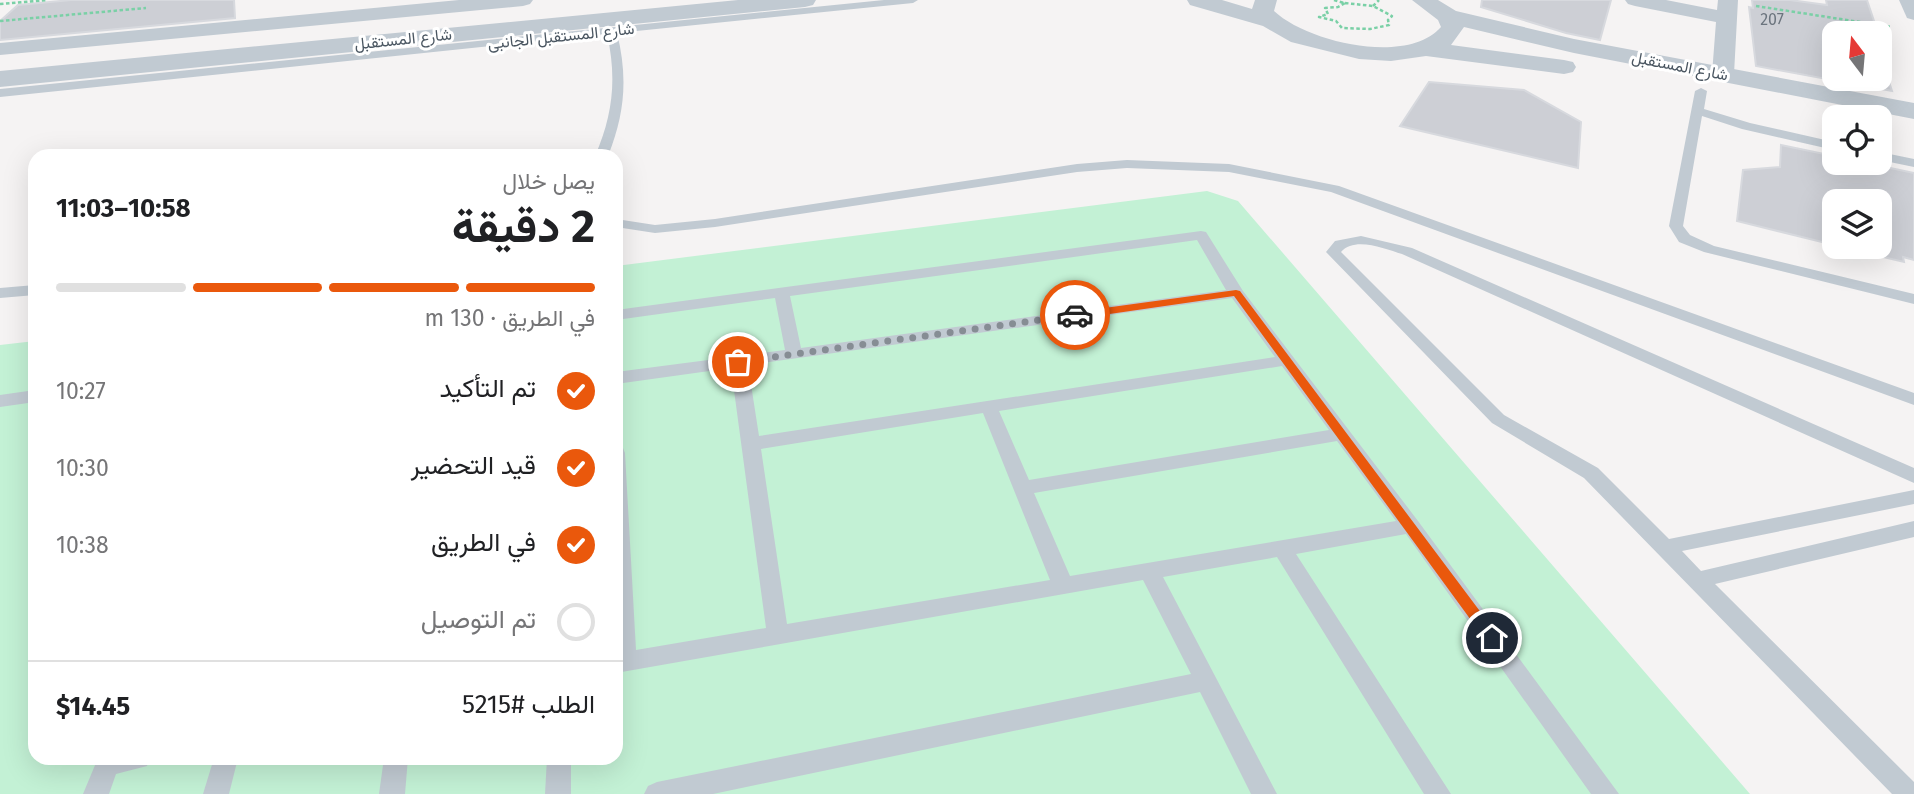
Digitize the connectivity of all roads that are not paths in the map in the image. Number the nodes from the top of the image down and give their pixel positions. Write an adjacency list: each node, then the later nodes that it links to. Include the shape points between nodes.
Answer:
1 (523, 0): 15 (street)
2 (630, 0): 13 (street, شارع المستقبل)
3 (805, 0): 14 (street, شارع المستقبل)
4 (913, 0): 14 (lane, شارع المستقبل الجانبى)
5 (1198, 0): 10 (street)
6 (1423, 0): 11 (street, شارع المستقبل)
7 (1635, 0): 9 (street)
8 (1909, 0): 12 (street)
9 (1728, 7): 19 (street)
10 (1266, 10): 16 (street, via 1301,40 1384,53)
11 (1448, 16): 16 (street, via 1453,28 1450,36); 19 (street, شارع المستقبل)
12 (1907, 21)
13 (463, 24): 14 (street, شارع المستقبل); 17 (street, شارع المستقبل); 18 (street, شارع المستقبل)
14 (610, 25): 17 (lane, شارع المستقبل الجانبى); 28 (lane, via 620,61 620,97)
15 (0, 49)
16 (1423, 49): 22 (street, شارع المستقبل, via 1590,71)
17 (347, 52): 20 (street, شارع المستقبل); 21 (lane, شارع المستقبل الجانبى)
18 (0, 58)
19 (1723, 75): 23 (street, شارع المستقبل)
20 (0, 79)
21 (0, 93)
22 (1699, 101): 24 (street, شارع المستقبل); 27 (lane, via 1746,126); 38 (lane, via 1678,234 1709,249)
23 (1914, 111)
24 (1822, 116)
25 (1892, 130): 26 (street)
26 (1914, 135)
27 (1822, 143)
28 (604, 149)
29 (1892, 158): 30 (lane)
30 (1914, 163)
31 (623, 224): 32 (lane)
32 (655, 229): 33 (lane); 45 (lane, via 1077,168 1127,164 1229,169 1334,189)
33 (623, 232)
34 (28, 291): 36 (lane)
35 (781, 291): 37 (lane, via 1201,235); 39 (lane); 40 (lane)
36 (0, 293)
37 (1236, 293): 40 (lane); 41 (lane)
38 (1914, 299)
39 (623, 313)
40 (794, 354): 42 (lane)
41 (1287, 360): 47 (lane); 48 (lane)
42 (738, 362): 43 (lane); 49 (lane)
43 (623, 377)
44 (28, 397): 46 (lane)
45 (1914, 399)
46 (0, 401)
47 (989, 407): 49 (lane); 51 (lane)
48 (1342, 433): 51 (lane); 53 (lane)
49 (750, 444): 60 (lane)
50 (1914, 476): 55 (lane, via 1407,251 1361,240 1335,247 1335,257 1498,419 1525,438 1578,462)
51 (1023, 488): 59 (lane)
52 (1914, 497): 55 (lane)
53 (1411, 526): 56 (lane); 74 (lane)
54 (1914, 530): 58 (lane)
55 (1665, 547): 58 (lane)
56 (1282, 548): 57 (lane); 73 (lane)
57 (1149, 571): 59 (lane); 62 (lane)
58 (1697, 580): 75 (lane)
59 (1063, 586): 60 (lane)
60 (778, 635): 61 (lane)
61 (623, 661)
62 (1206, 681): 71 (lane); 72 (lane)
63 (107, 765): 67 (lane)
64 (224, 765): 68 (lane)
65 (395, 765): 69 (lane)
66 (559, 765): 70 (lane)
67 (96, 794)
68 (216, 794)
69 (391, 794)
70 (558, 794)
71 (657, 794)
72 (1264, 794)
73 (1438, 794)
74 (1606, 794)
75 (1909, 794)

